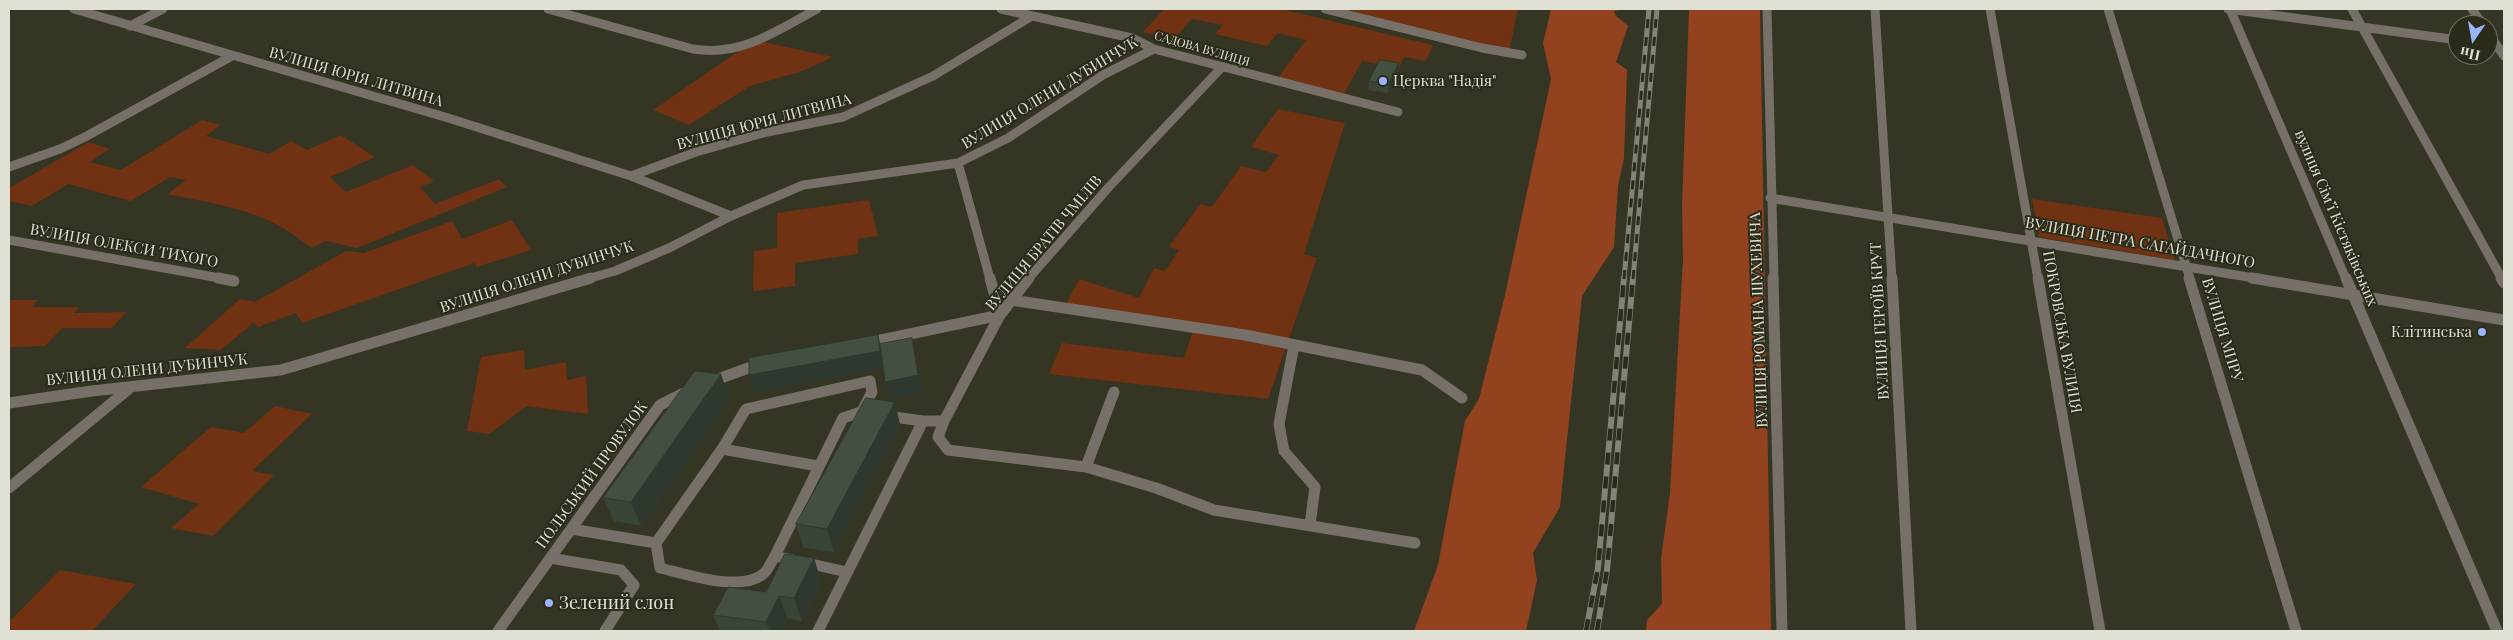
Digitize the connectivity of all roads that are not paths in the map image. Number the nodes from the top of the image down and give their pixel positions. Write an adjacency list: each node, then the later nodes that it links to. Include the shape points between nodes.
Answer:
1 (74, 9): 14 (street, ВУЛИЦЯ ЮРІЯ ЛИТВИНА)
2 (164, 9): 14 (street)
3 (548, 9): 4 (street, via 693,49 715,52 732,50)
4 (817, 9)
5 (1001, 9): 13 (street, САДОВА ВУЛИЦЯ)
6 (1325, 9): 19 (street)
7 (1767, 9): 27 (street, ВУЛИЦЯ РОМАНА ШУХЕВИЧА)
8 (1875, 9): 29 (street, ВУЛИЦЯ ГЕРОЇВ КРУТ)
9 (1990, 9): 30 (street, ПОКРОВСЬКА ВУЛИЦЯ)
10 (2108, 9): 32 (street, ВУЛИЦЯ МИРУ)
11 (2229, 9): 15 (street); 35 (street, вулиця Сімʼї Кістяківських)
12 (2352, 9): 15 (street)
13 (1032, 16): 18 (street, САДОВА ВУЛИЦЯ, via 1132,38); 26 (street, ВУЛИЦЯ ЮРІЯ ЛИТВИНА, via 933,76 843,117 767,132 696,152)
14 (130, 26): 20 (street, ВУЛИЦЯ ЮРІЯ ЛИТВИНА)
15 (2363, 27): 16 (street); 34 (street)
16 (2448, 39)
17 (2501, 45): 21 (street)
18 (1154, 49): 22 (street, САДОВА ВУЛИЦЯ); 24 (street, ВУЛИЦЯ ОЛЕНИ ДУБИНЧУК, via 1131,59 1057,104 982,154)
19 (1522, 55)
20 (232, 56): 25 (street, via 85,137); 26 (street, ВУЛИЦЯ ЮРІЯ ЛИТВИНА, via 445,117)
21 (2504, 56)
22 (1222, 67): 23 (street, САДОВА ВУЛИЦЯ); 36 (street, ВУЛИЦЯ БРАТІВ ЧМІЛІВ, via 1077,222)
23 (1398, 112)
24 (958, 163): 28 (street, ВУЛИЦЯ ОЛЕНИ ДУБИНЧУК, via 803,186); 37 (street)
25 (9, 167)
26 (631, 176): 28 (street, ВУЛИЦЯ ЮРІЯ ЛИТВИНА)
27 (1770, 198): 29 (street, ВУЛИЦЯ ПЕТРА САГАЙДАЧНОГО); 63 (street, ВУЛИЦЯ РОМАНА ШУХЕВИЧА)
28 (731, 216): 42 (street, ВУЛИЦЯ ОЛЕНИ ДУБИНЧУК, via 615,271 281,370)
29 (1889, 217): 30 (street, ВУЛИЦЯ ПЕТРА САГАЙДАЧНОГО); 64 (street, ВУЛИЦЯ ГЕРОЇВ КРУТ)
30 (2030, 239): 32 (street, ВУЛИЦЯ ПЕТРА САГАЙДАЧНОГО); 65 (street, ПОКРОВСЬКА ВУЛИЦЯ)
31 (9, 240): 33 (street, ВУЛИЦЯ ОЛЕКСИ ТИХОГО)
32 (2187, 266): 35 (street, ВУЛИЦЯ ПЕТРА САГАЙДАЧНОГО); 66 (street, ВУЛИЦЯ МИРУ)
33 (234, 281)
34 (2504, 283)
35 (2352, 294): 38 (street, ВУЛИЦЯ ПЕТРА САГАЙДАЧНОГО); 67 (street, вулиця Сімʼї Кістяківських)
36 (1011, 300): 37 (street, ВУЛИЦЯ БРАТІВ ЧМІЛІВ); 39 (street)
37 (1000, 315): 40 (street); 48 (street, ВУЛИЦЯ БРАТІВ ЧМІЛІВ)
38 (2504, 320)
39 (1294, 344): 44 (street, via 1422,370); 53 (street, via 1278,424 1284,451 1315,487)
40 (851, 346)
41 (771, 362): 54 (street, ПОЛЬСЬКИЙ ПРОВУЛОК, via 718,378 660,405)
42 (131, 387): 45 (street, ВУЛИЦЯ ОЛЕНИ ДУБИНЧУК); 52 (street)
43 (1114, 392): 51 (street)
44 (1462, 398)
45 (9, 403)
46 (861, 412): 47 (street); 49 (street, via 872,392 870,381 746,409); 50 (street, via 843,418)
47 (923, 421): 48 (street); 59 (street)
48 (944, 421): 51 (street, via 938,437 948,450)
49 (722, 450): 50 (street); 56 (street)
50 (818, 466): 57 (street)
51 (1086, 467): 53 (street, via 1214,510)
52 (9, 488)
53 (1310, 525): 55 (street)
54 (571, 529): 56 (street); 58 (street, ПОЛЬСЬКИЙ ПРОВУЛОК)
55 (1415, 542)
56 (656, 543): 57 (street, via 660,568 727,582 748,581 761,576)
57 (775, 556): 59 (street)
58 (550, 558): 60 (street, ПОЛЬСЬКИЙ ПРОВУЛОК); 61 (street, via 621,570 634,585)
59 (847, 572): 62 (street)
60 (498, 631)
61 (605, 631)
62 (818, 631)
63 (1782, 631)
64 (1911, 631)
65 (2100, 631)
66 (2296, 631)
67 (2497, 631)

